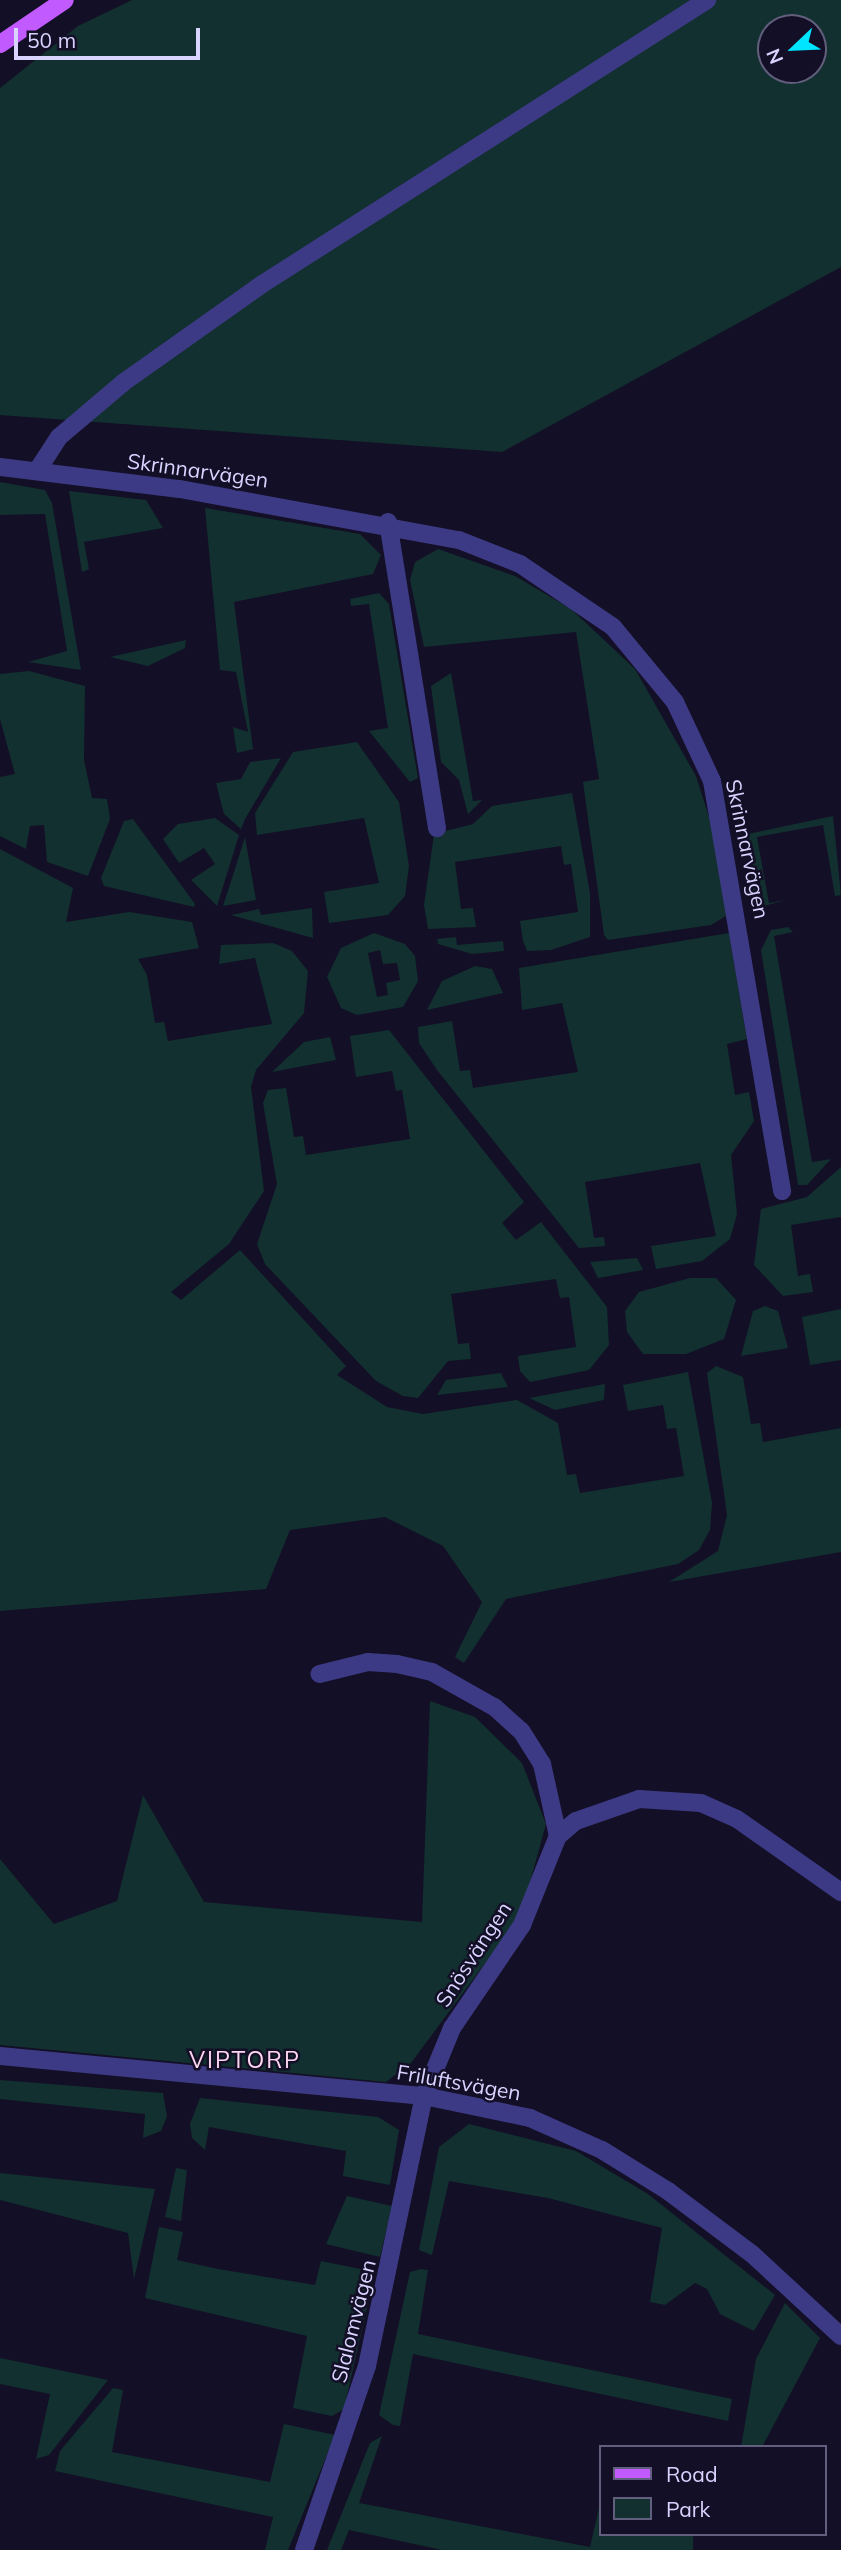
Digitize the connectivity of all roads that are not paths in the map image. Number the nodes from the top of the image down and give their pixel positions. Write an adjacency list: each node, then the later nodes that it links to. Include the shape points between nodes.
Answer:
1 (65, 0): 3 (main road)
2 (707, 0): 5 (street, via 264,283 124,382 59,437)
3 (0, 44)
4 (0, 467): 5 (street, Skrinnarvägen)
5 (37, 471): 6 (street, Skrinnarvägen)
6 (388, 522): 7 (street); 8 (street, Skrinnarvägen, via 460,540 568,593 613,627 675,702 698,745 723,822)
7 (437, 828)
8 (782, 1191)
9 (319, 1674): 10 (street, via 368,1662 397,1664 432,1672 494,1707 521,1731 542,1764)
10 (558, 1836): 11 (street, via 576,1821 639,1799 701,1803 737,1819); 13 (street, Snösvängen, via 522,1925 452,2028)
11 (841, 1892)
12 (0, 2056): 13 (street, Friluftsvägen)
13 (424, 2096): 14 (street, Friluftsvägen, via 530,2118 602,2150 752,2254); 15 (street, Slalomvägen, via 367,2366)
14 (841, 2336)
15 (304, 2550)

